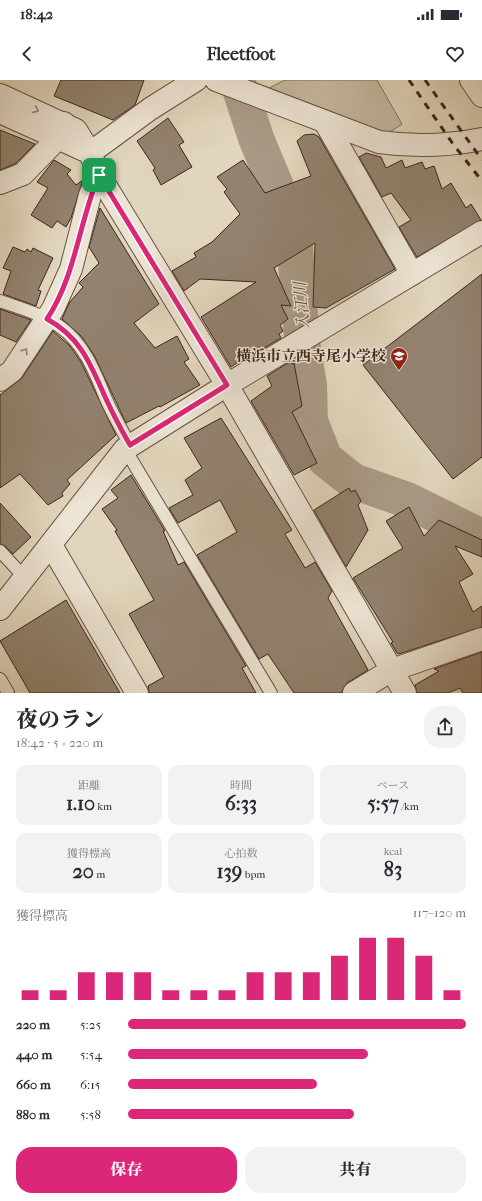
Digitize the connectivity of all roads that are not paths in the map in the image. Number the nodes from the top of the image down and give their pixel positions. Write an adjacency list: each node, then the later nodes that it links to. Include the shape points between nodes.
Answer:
1 (196, 80): 10 (street, via 150,109)
2 (471, 80): 5 (street)
3 (235, 85): 7 (street)
4 (0, 95): 8 (street, one-way to 8)
5 (482, 96)
6 (0, 112): 8 (street)
7 (325, 122): 9 (street, via 379,142 406,146 453,144); 14 (street)
8 (62, 130): 10 (street); 12 (street, via 23,174)
9 (482, 139)
10 (90, 153): 11 (street)
11 (99, 175): 16 (street, via 90,195 71,269); 18 (street)
12 (0, 183)
13 (482, 232): 14 (street)
14 (412, 274): 18 (street)
15 (0, 301): 16 (lane)
16 (47, 319): 17 (street, one-way to 16, via 12,372); 19 (lane, via 60,326 88,357)
17 (0, 380)
18 (227, 385): 19 (street); 25 (street)
19 (128, 447): 20 (street); 29 (lane)
20 (50, 545): 22 (street); 28 (street)
21 (0, 552): 22 (lane)
22 (24, 578): 23 (street)
23 (0, 609)
24 (482, 639): 25 (street)
25 (392, 670): 30 (street); 31 (street)
26 (0, 679): 27 (lane)
27 (8, 693)
28 (137, 693)
29 (271, 693)
30 (354, 693)
31 (405, 693)

